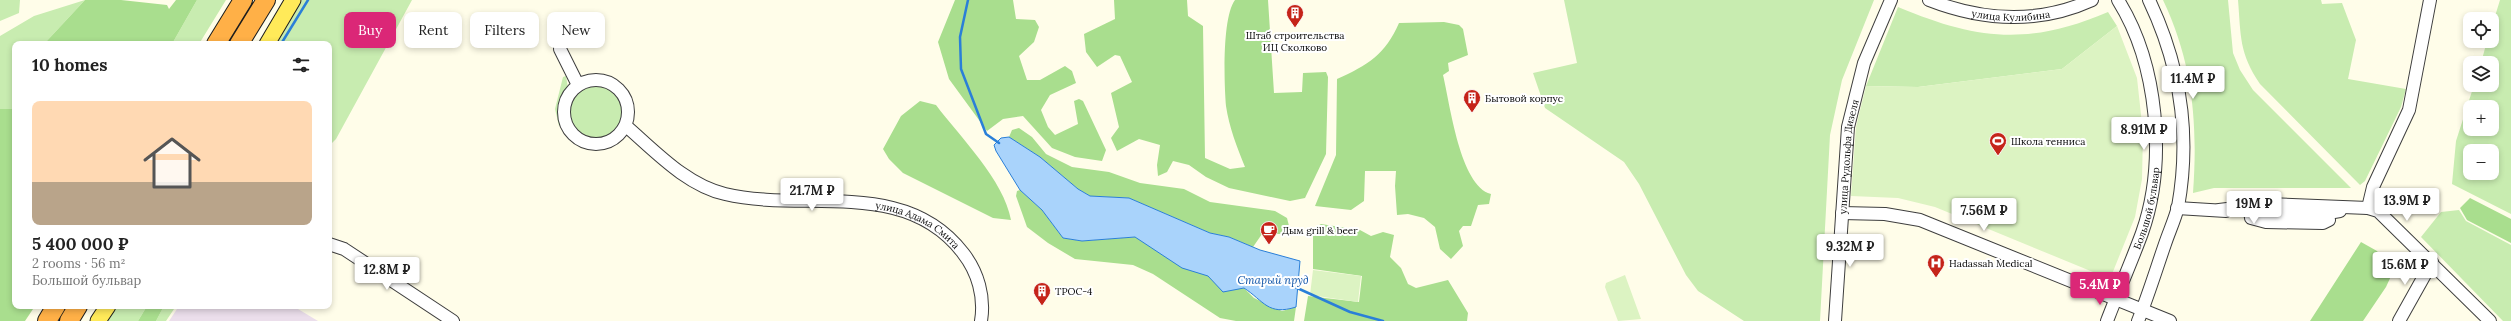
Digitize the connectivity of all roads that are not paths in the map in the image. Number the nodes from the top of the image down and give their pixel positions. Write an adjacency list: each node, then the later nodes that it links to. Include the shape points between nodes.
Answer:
1 (243, 0): 10 (highway)
2 (266, 0): 11 (highway)
3 (293, 0): 12 (main road)
4 (1891, 0): 19 (street, улица Рудольфа Дизеля, via 1864,63 1851,109 1845,150)
5 (1929, 0): 6 (street, улица Кулибина, via 1964,11 2014,18 2056,13)
6 (2092, 0)
7 (2118, 0): 22 (street, Большой бульвар, via 2143,60 2154,103 2156,144 2152,190 2142,232)
8 (2149, 0): 16 (street, via 2164,33 2179,89 2184,144)
9 (2430, 0): 17 (street, via 2409,110)
10 (218, 41)
11 (241, 41)
12 (269, 41)
13 (560, 48): 14 (street)
14 (578, 86): 15 (street, via 595,80 604,81 617,88 628,107); 15 (street, via 568,97 563,111 564,121 575,137 583,143 602,144 617,137)
15 (626, 126): 31 (street, улица Адама Смита, via 677,170 715,191 750,197 887,205 925,220 956,244 973,267 982,298)
16 (2177, 208): 18 (street); 26 (street)
17 (2362, 208): 18 (street, via 2268,204); 18 (street, via 2322,223 2266,222); 21 (street, via 2378,211)
18 (2219, 210)
19 (1842, 213): 22 (street, via 1885,214 1920,220); 32 (street, улица Рудольфа Дизеля)
20 (332, 245): 30 (street, via 344,249)
21 (2432, 262): 36 (street); 37 (street)
22 (2115, 298): 26 (street); 33 (street, Большой бульвар)
23 (54, 309): 27 (highway)
24 (76, 309): 28 (highway)
25 (106, 309): 29 (main road)
26 (2142, 309): 34 (street); 35 (street)
27 (47, 321)
28 (69, 321)
29 (98, 321)
30 (453, 321)
31 (981, 321)
32 (1835, 321)
33 (2107, 321)
34 (2138, 321)
35 (2170, 321)
36 (2399, 321)
37 (2490, 321)

